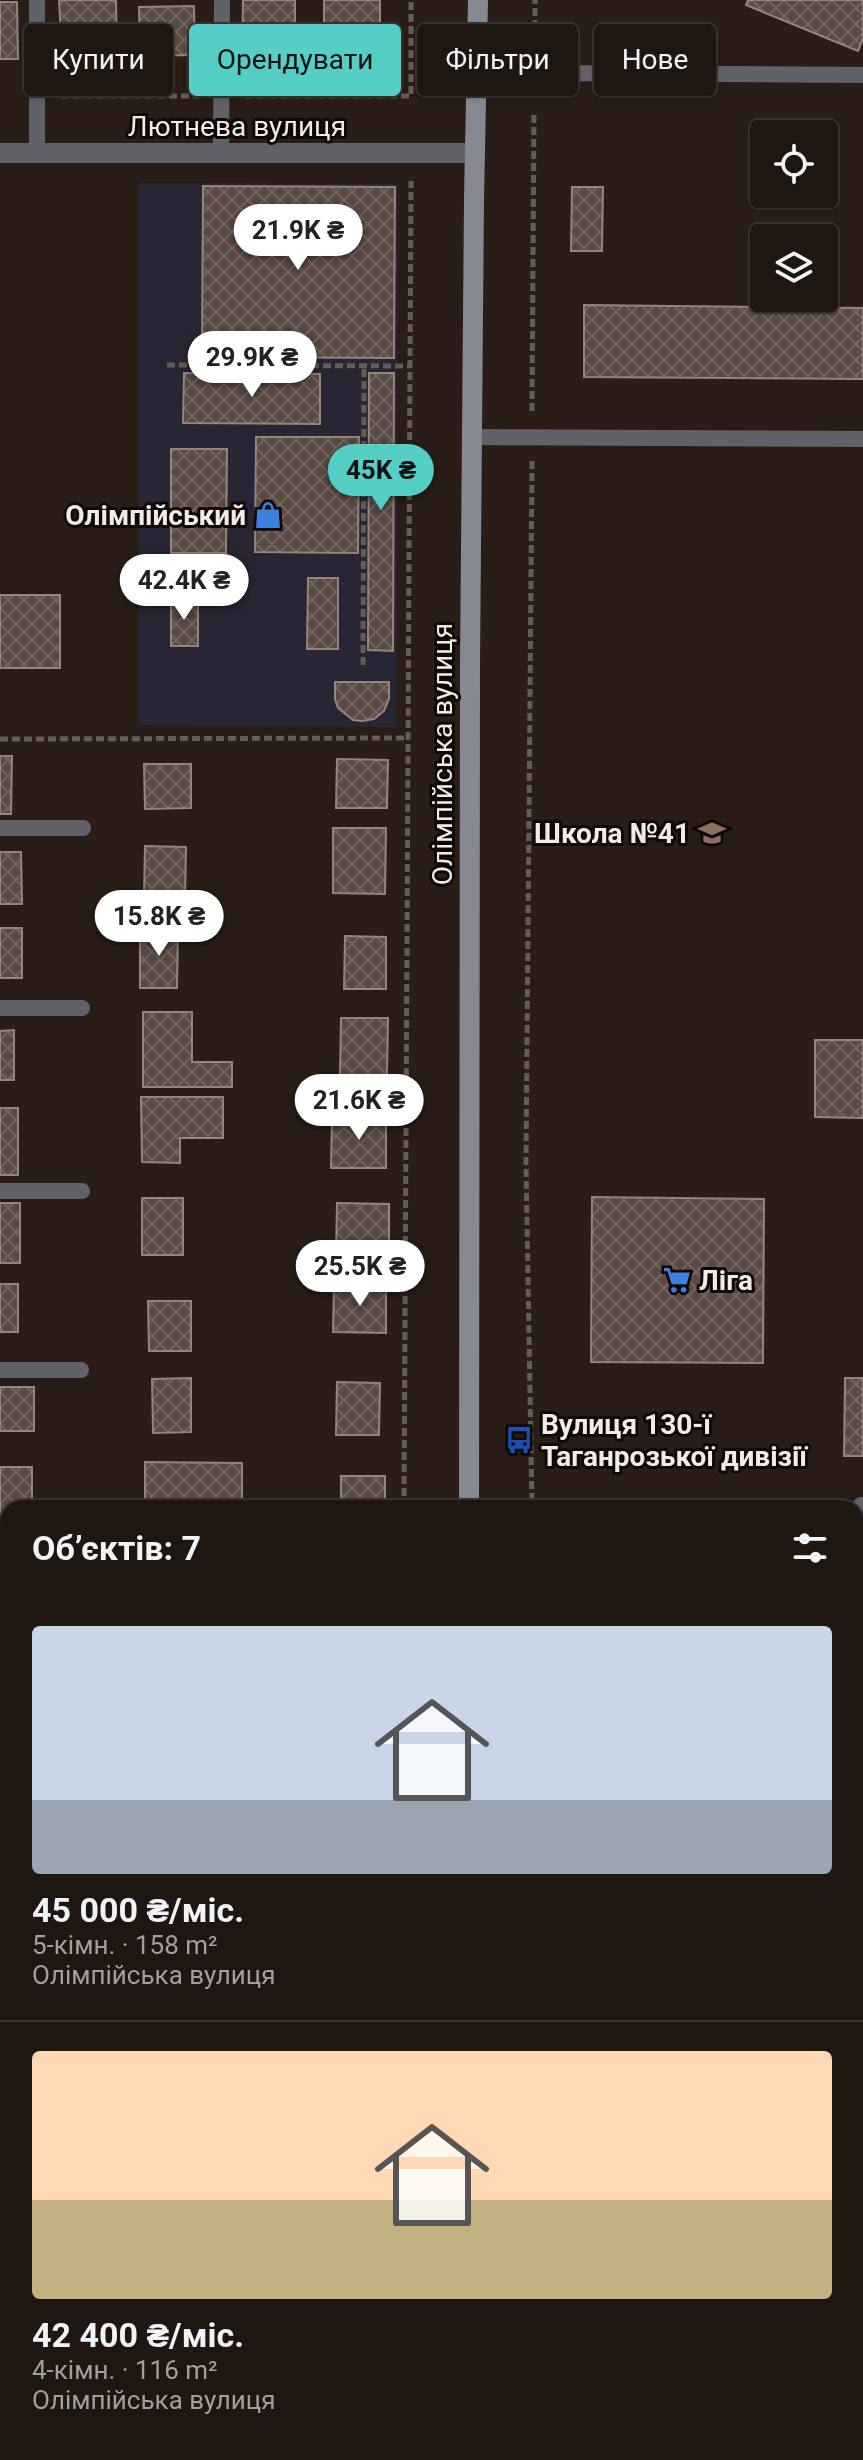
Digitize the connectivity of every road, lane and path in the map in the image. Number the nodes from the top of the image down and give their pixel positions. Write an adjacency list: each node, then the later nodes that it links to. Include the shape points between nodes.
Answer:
1 (37, 0): 15 (lane)
2 (222, 0): 16 (lane)
3 (411, 0): 10 (path)
4 (478, 0): 6 (main road, Олімпійська вулиця)
5 (535, 0): 7 (path)
6 (478, 24)
7 (535, 24)
8 (578, 73): 9 (lane)
9 (863, 75)
10 (411, 96)
11 (476, 96): 14 (main road, Олімпійська вулиця)
12 (534, 112): 21 (path)
13 (0, 153): 15 (street, Лютнева вулиця)
14 (475, 153): 16 (street, Лютнева вулиця); 22 (main road, Олімпійська вулиця)
15 (37, 154): 16 (street, Лютнева вулиця)
16 (221, 154)
17 (411, 173): 20 (path)
18 (167, 365): 19 (path)
19 (364, 366): 20 (path); 24 (path)
20 (410, 366): 25 (path)
21 (532, 436): 22 (lane); 23 (lane); 37 (path, via 526,1162)
22 (472, 437): 36 (main road, Олімпійська вулиця)
23 (863, 439)
24 (363, 665)
25 (408, 738): 26 (path); 35 (path)
26 (0, 739)
27 (0, 828): 28 (lane)
28 (83, 828)
29 (0, 1008): 30 (lane)
30 (82, 1008)
31 (0, 1191): 32 (lane)
32 (82, 1191)
33 (0, 1370): 34 (lane)
34 (81, 1370)
35 (404, 1500)
36 (469, 1500)
37 (532, 1500)

